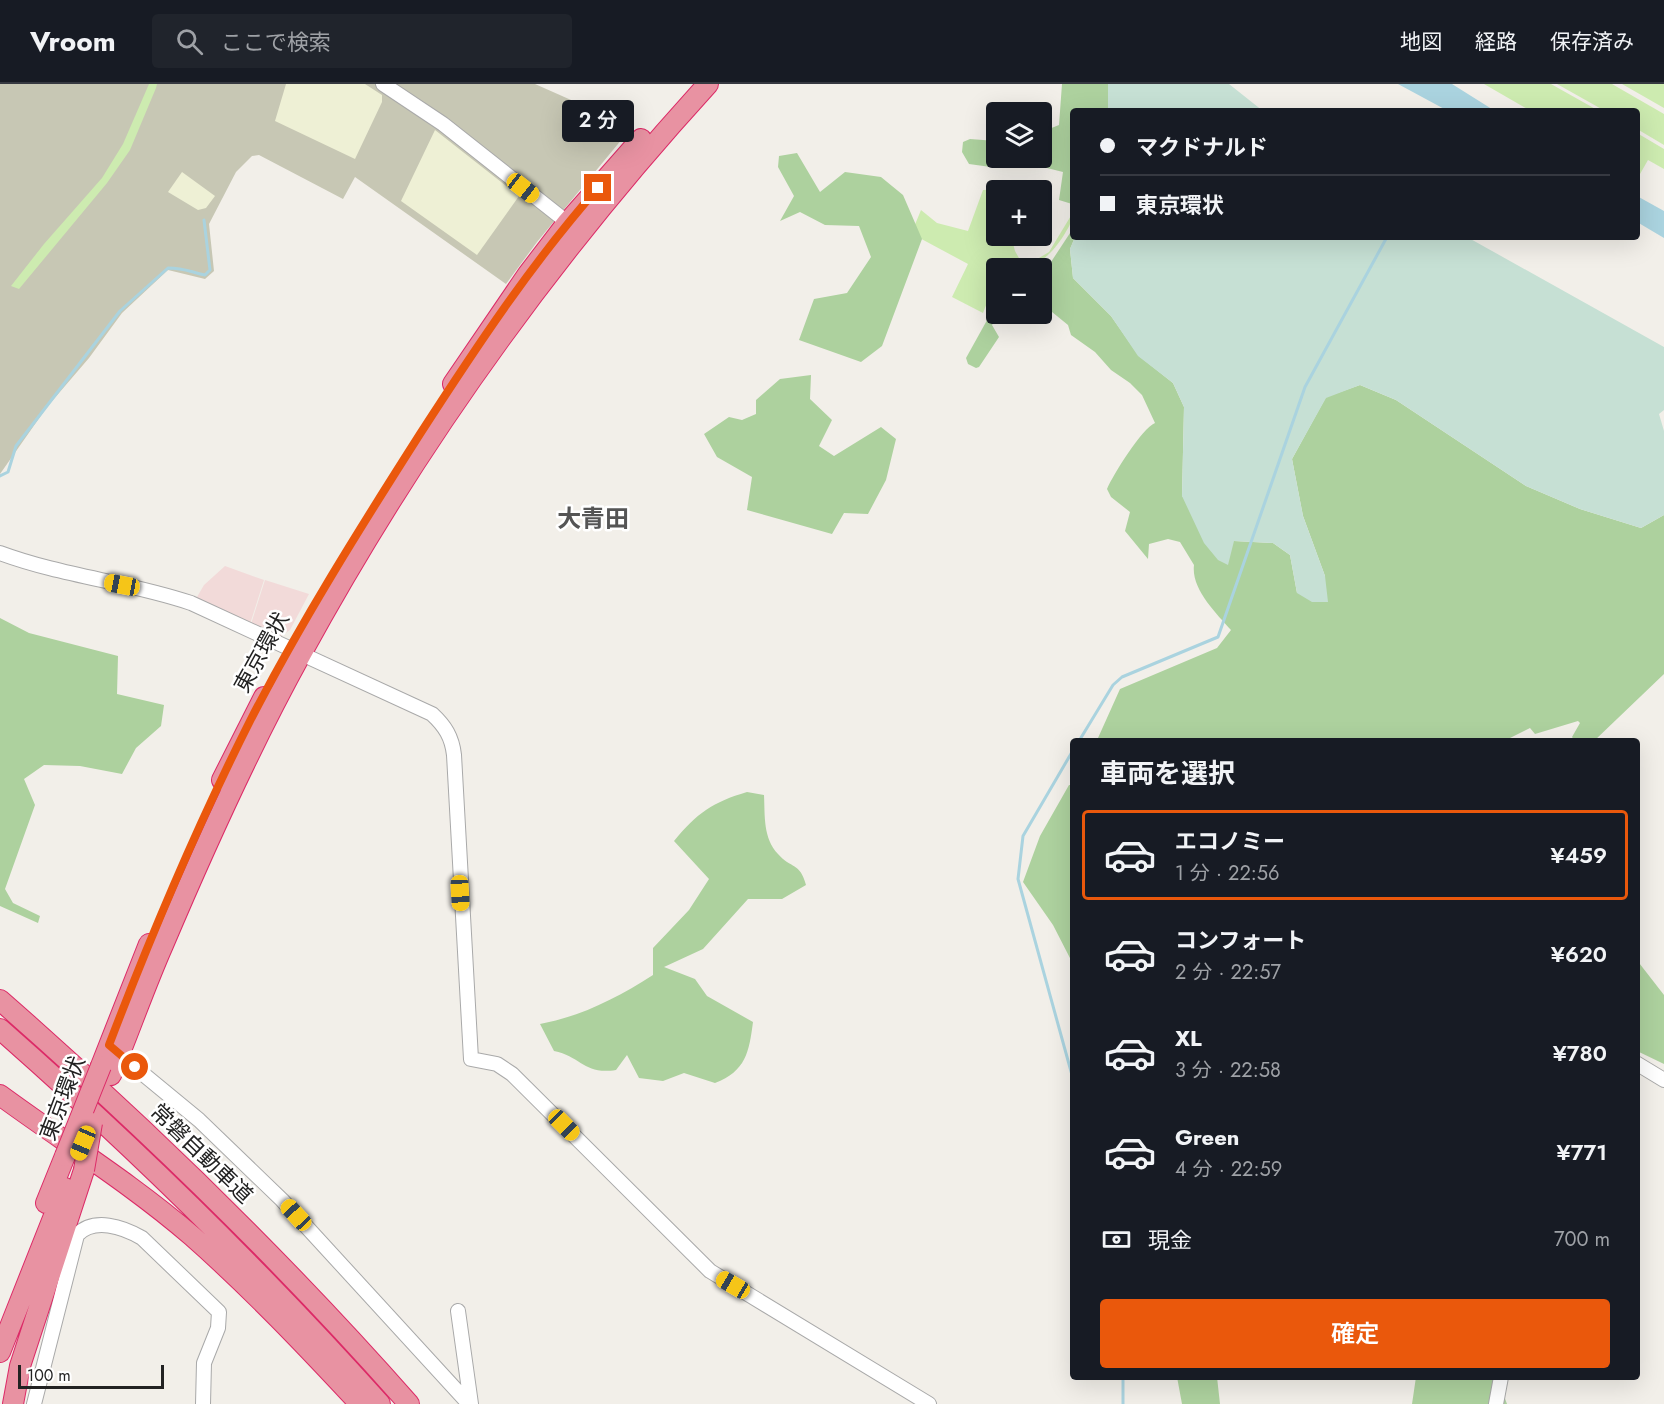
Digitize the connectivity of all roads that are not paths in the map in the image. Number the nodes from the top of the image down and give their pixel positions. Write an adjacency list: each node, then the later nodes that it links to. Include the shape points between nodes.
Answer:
1 (383, 84): 4 (street, via 443,124)
2 (692, 84): 4 (highway, 東京環状)
3 (708, 84): 4 (highway, 東京環状, via 634,168)
4 (574, 228): 6 (highway, 東京環状)
5 (0, 553): 6 (street, via 53,570 178,598)
6 (295, 651): 11 (highway, 東京環状, via 251,720 206,814 149,944); 30 (street, via 432,714 448,733 457,790 471,1059 498,1064 512,1074 710,1271)
7 (0, 992): 10 (highway)
8 (0, 1000): 10 (highway, 常磐自動車道)
9 (0, 1029): 27 (highway, 常磐自動車道, via 210,1224)
10 (56, 1049): 28 (highway, 常磐自動車道, via 226,1209)
11 (114, 1050): 13 (highway, 東京環状); 21 (street, via 200,1120 282,1200)
12 (1640, 1065): 14 (street)
13 (106, 1070): 16 (highway, 東京環状, bridge); 16 (highway, 東京環状, bridge, via 92,1123)
14 (1664, 1080)
15 (0, 1095): 26 (highway, via 139,1193 191,1235)
16 (74, 1163): 18 (highway, 東京環状); 19 (highway, 東京環状); 23 (highway)
17 (458, 1311): 20 (street)
18 (0, 1317)
19 (0, 1352)
20 (466, 1365): 21 (street); 29 (street)
21 (444, 1377): 29 (street)
22 (1500, 1380): 31 (street)
23 (13, 1404)
24 (34, 1404): 25 (street, via 77,1236 85,1227 94,1226 128,1230 142,1238 219,1312 218,1328 204,1363)
25 (203, 1404)
26 (360, 1404)
27 (380, 1404)
28 (409, 1404)
29 (470, 1404)
30 (928, 1404)
31 (1496, 1404)

